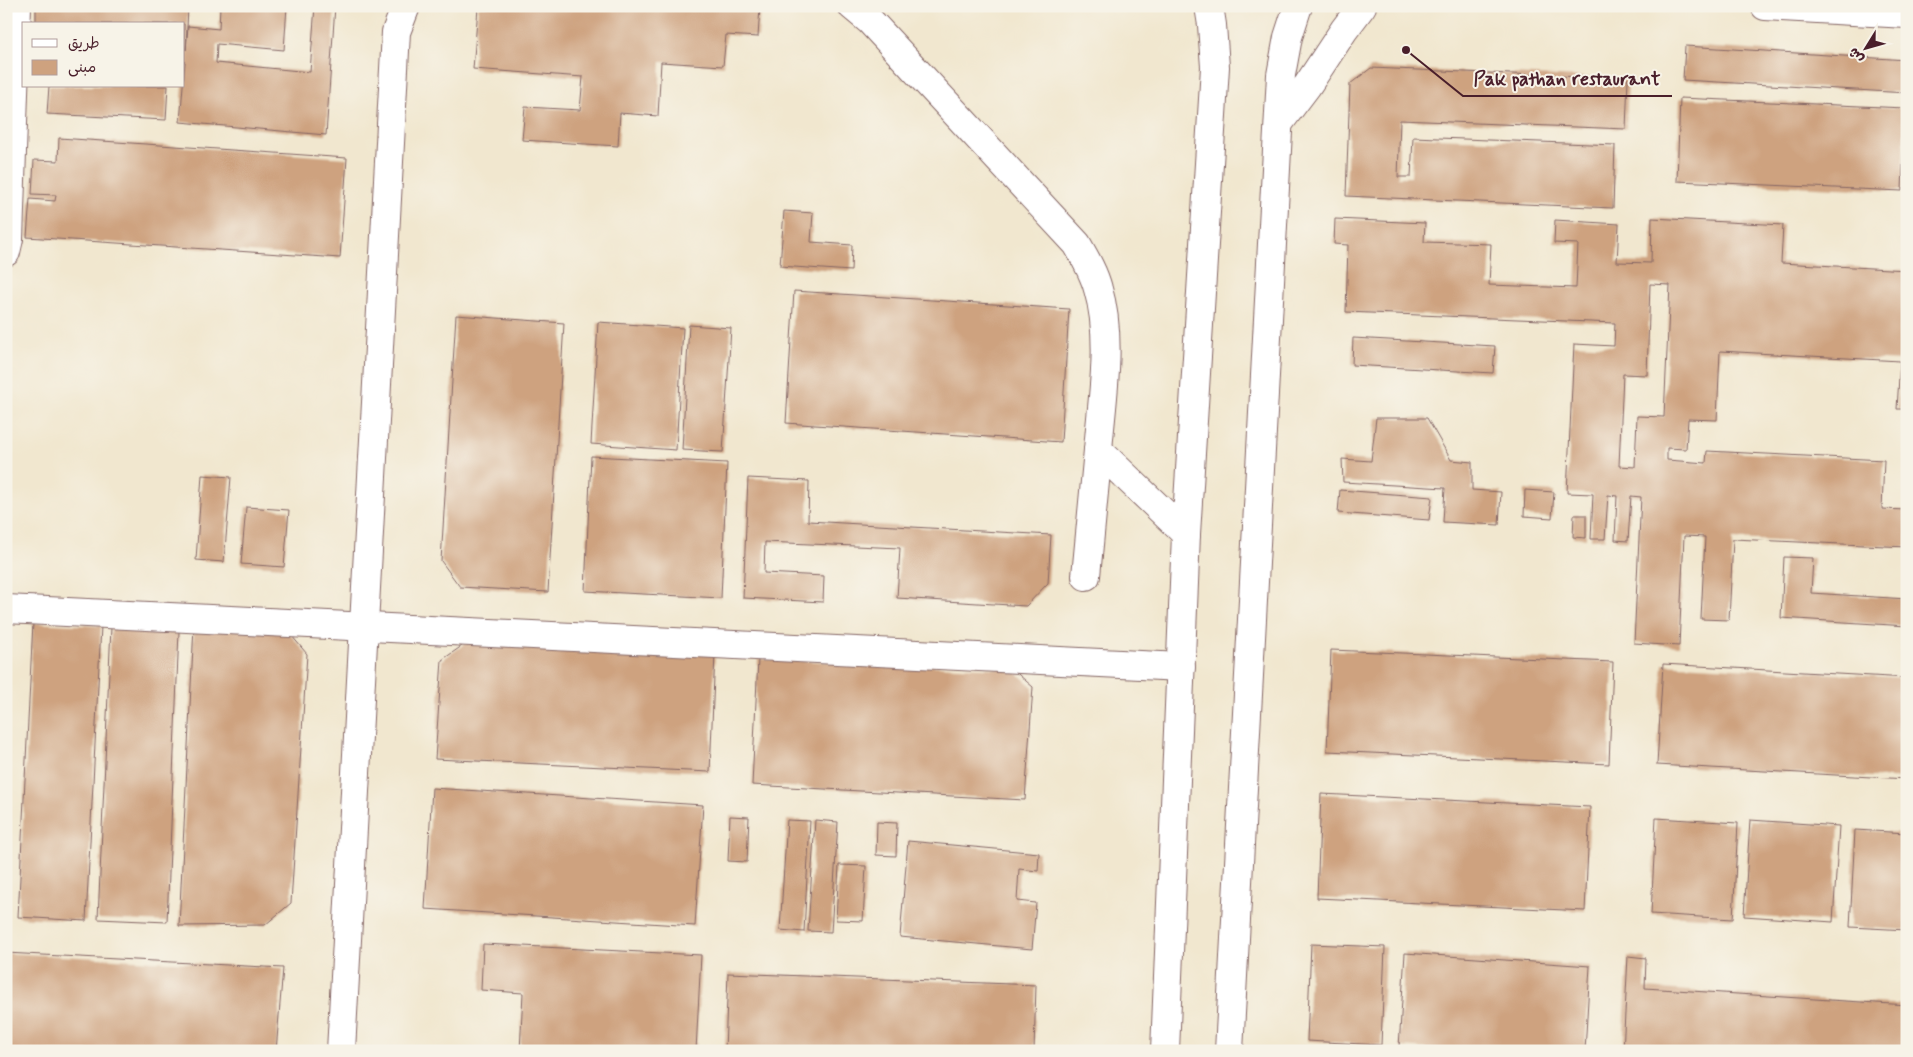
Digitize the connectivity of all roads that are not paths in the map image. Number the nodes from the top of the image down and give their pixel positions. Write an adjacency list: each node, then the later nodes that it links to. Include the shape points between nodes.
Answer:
1 (17, 6): 12 (main road)
2 (389, 6): 10 (main road)
3 (406, 6): 10 (main road)
4 (852, 6): 13 (main road, via 870,21 1057,222 1085,258 1098,288 1106,336)
5 (1209, 6): 14 (main road, via 1215,67)
6 (1298, 6): 11 (main road, via 1281,74)
7 (1362, 6): 11 (main road)
8 (1765, 6): 9 (main road)
9 (1907, 14)
10 (396, 32): 17 (main road)
11 (1279, 122): 21 (main road)
12 (6, 252)
13 (1098, 450): 14 (main road); 15 (main road)
14 (1186, 534): 18 (main road)
15 (1086, 576)
16 (6, 609): 17 (main road)
17 (364, 628): 18 (main road); 19 (main road)
18 (1181, 667): 20 (main road)
19 (341, 1051)
20 (1165, 1051)
21 (1229, 1051)

